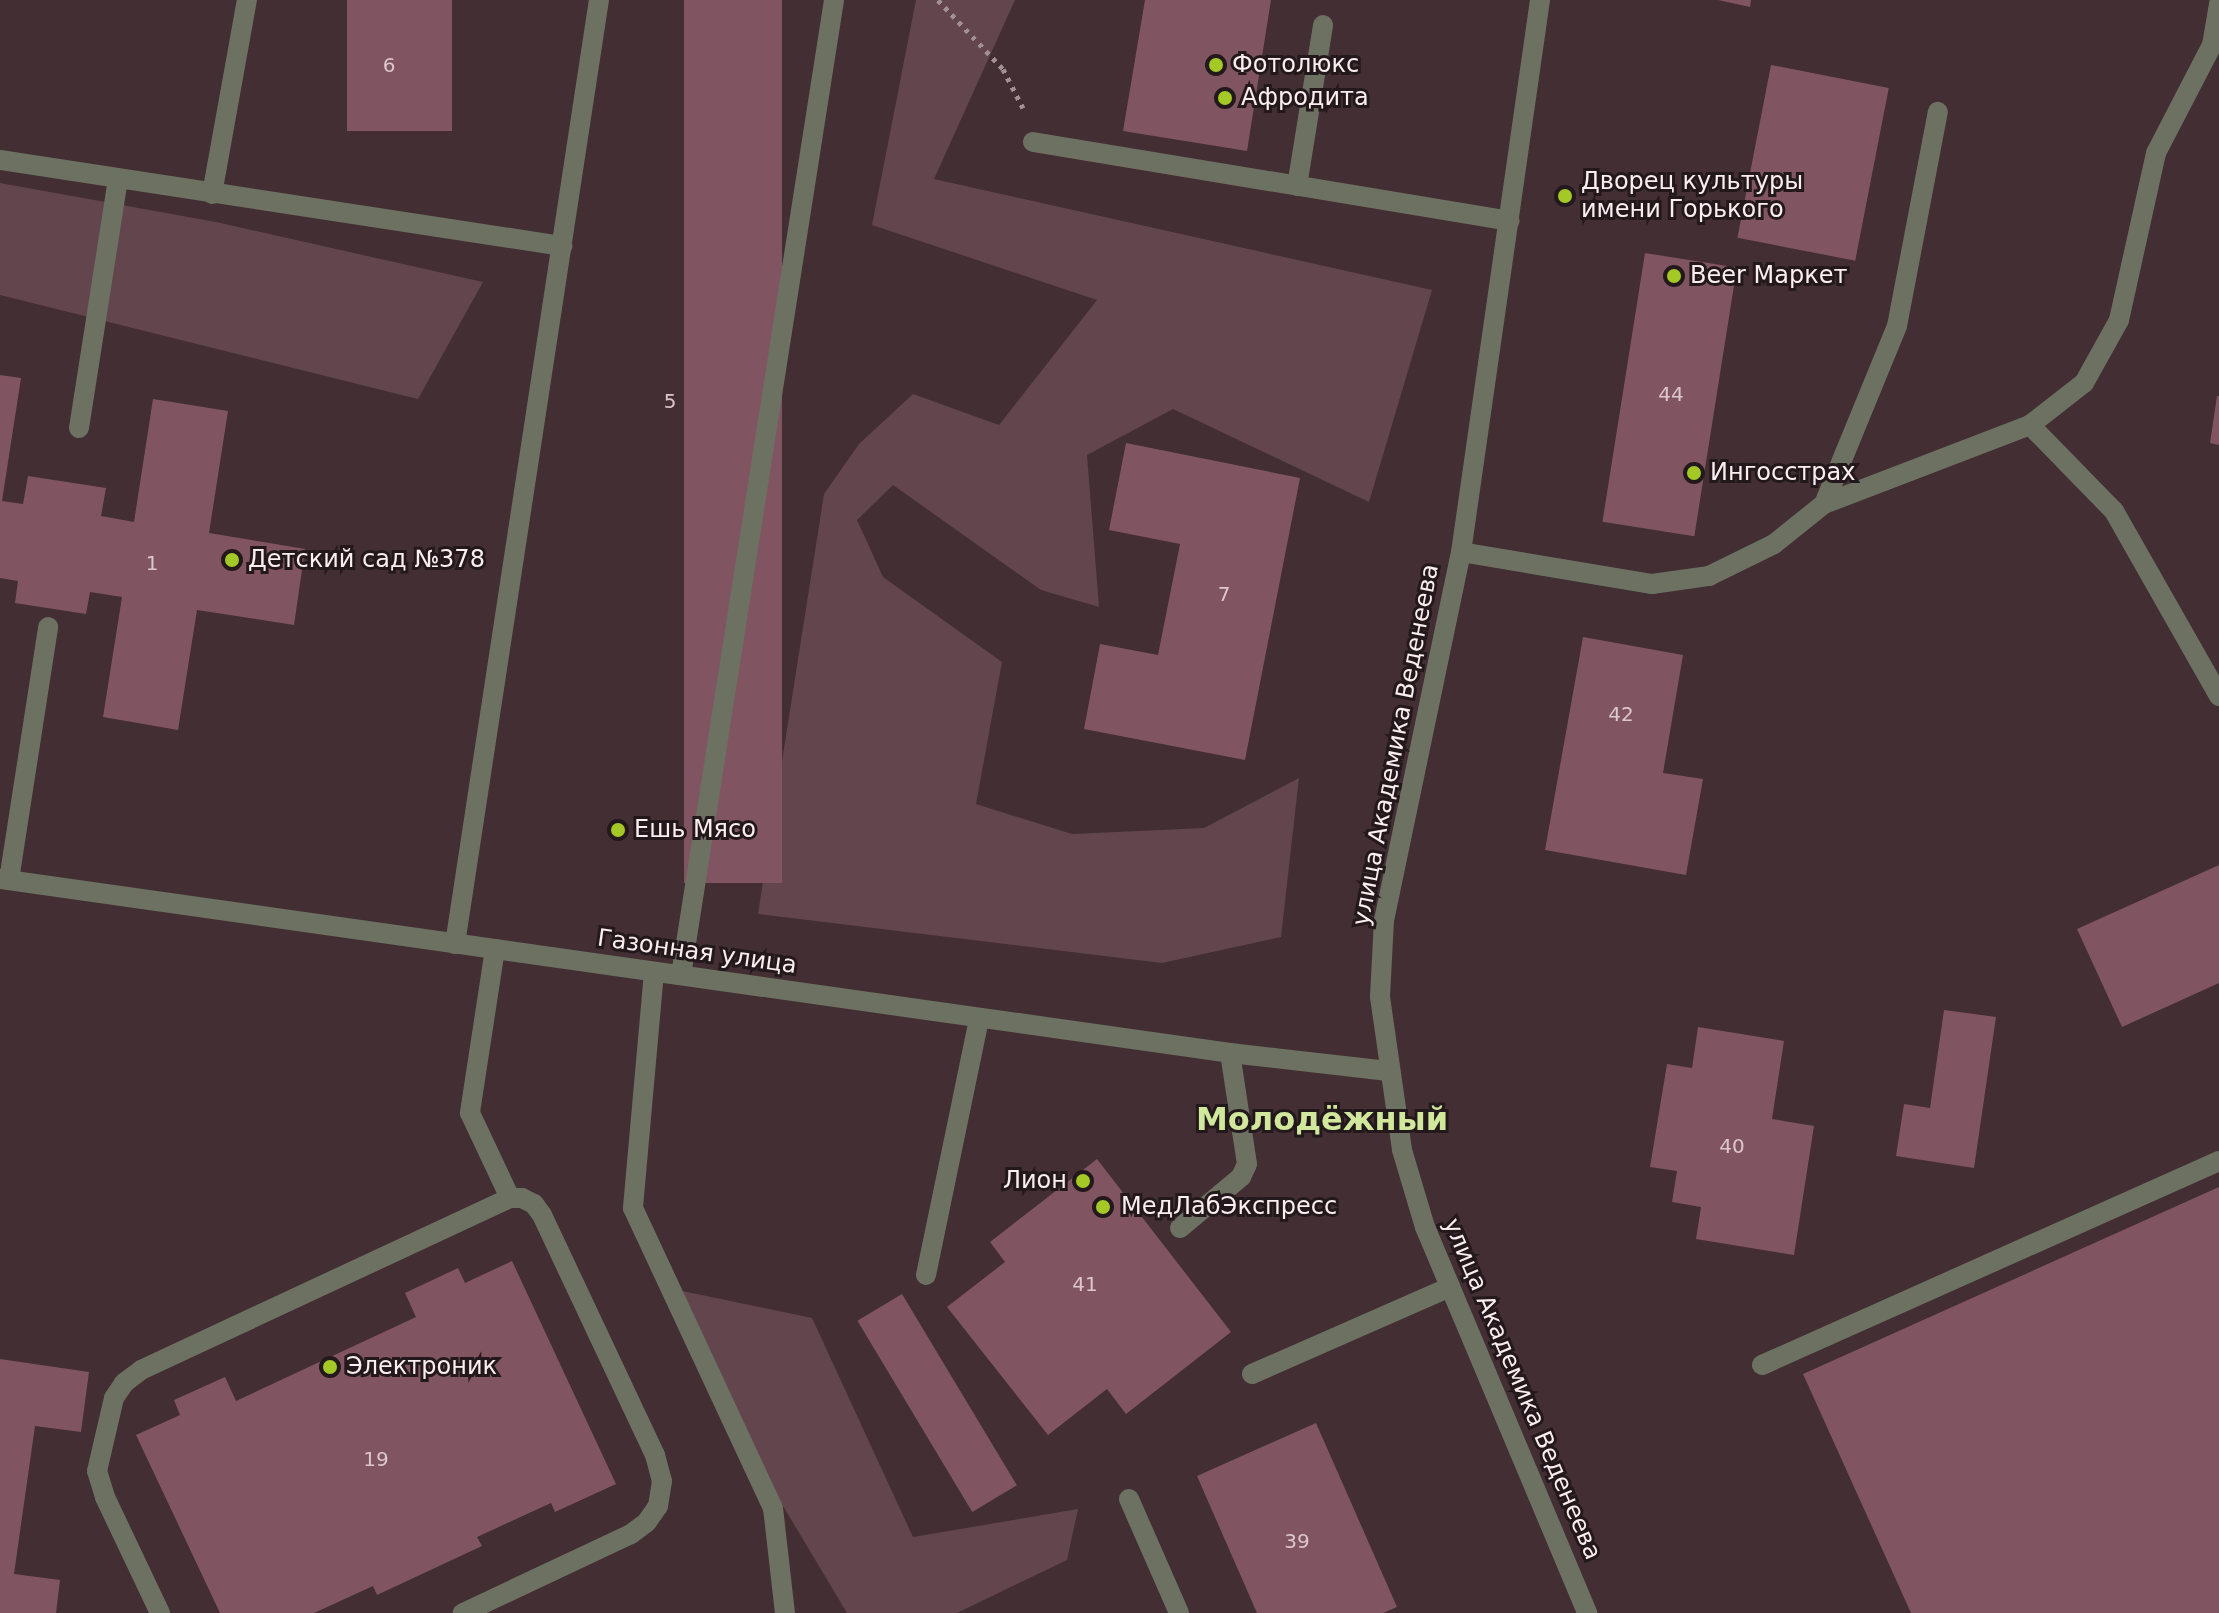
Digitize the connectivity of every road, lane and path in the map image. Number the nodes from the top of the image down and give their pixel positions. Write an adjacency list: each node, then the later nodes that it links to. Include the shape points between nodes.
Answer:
1 (247, 0): 13 (street)
2 (599, 0): 15 (street)
3 (834, 0): 26 (street)
4 (938, 0): 9 (path, via 1003,69)
5 (1540, 0): 14 (street, улица Академика Веденеева)
6 (2219, 4): 16 (street, via 2212,45 2156,153 2119,320 2084,383)
7 (1323, 25): 12 (street)
8 (1938, 112): 18 (street, via 1897,326)
9 (1033, 142): 12 (street)
10 (0, 160): 11 (street)
11 (118, 179): 13 (street); 17 (street)
12 (1297, 186): 14 (street)
13 (212, 194): 15 (street)
14 (1509, 221): 19 (street, улица Академика Веденеева)
15 (562, 246): 23 (street)
16 (2030, 425): 18 (street); 21 (street, via 2114,511)
17 (79, 428)
18 (1824, 504): 19 (street, via 1774,544 1709,576 1652,584)
19 (1461, 552): 29 (street, улица Академика Веденеева, via 1384,920 1380,997)
20 (48, 627): 22 (street)
21 (2219, 696)
22 (4, 880): 23 (street, Газонная улица)
23 (455, 944): 24 (street, Газонная улица)
24 (495, 949): 25 (street, Газонная улица); 31 (street, via 470,1113)
25 (654, 972): 26 (street, Газонная улица); 40 (street, via 633,1208 773,1508)
26 (681, 975): 27 (street, Газонная улица)
27 (979, 1018): 28 (street, Газонная улица); 33 (street)
28 (1230, 1053): 29 (street, Газонная улица); 32 (street, via 1247,1164 1230,1188)
29 (1388, 1071): 34 (street, улица Академика Веденеева, via 1402,1150)
30 (2219, 1161): 35 (street)
31 (510, 1198): 38 (street, via 141,1370 124,1383 114,1398 97,1471); 39 (street, via 534,1204 542,1215 655,1455 662,1481 658,1506 631,1534)
32 (1180, 1228)
33 (926, 1275)
34 (1450, 1287): 36 (street); 42 (street, улица Академика Веденеева)
35 (1762, 1365)
36 (1252, 1374)
37 (1129, 1499): 41 (street)
38 (160, 1613)
39 (463, 1613)
40 (785, 1613)
41 (1179, 1613)
42 (1587, 1613)

